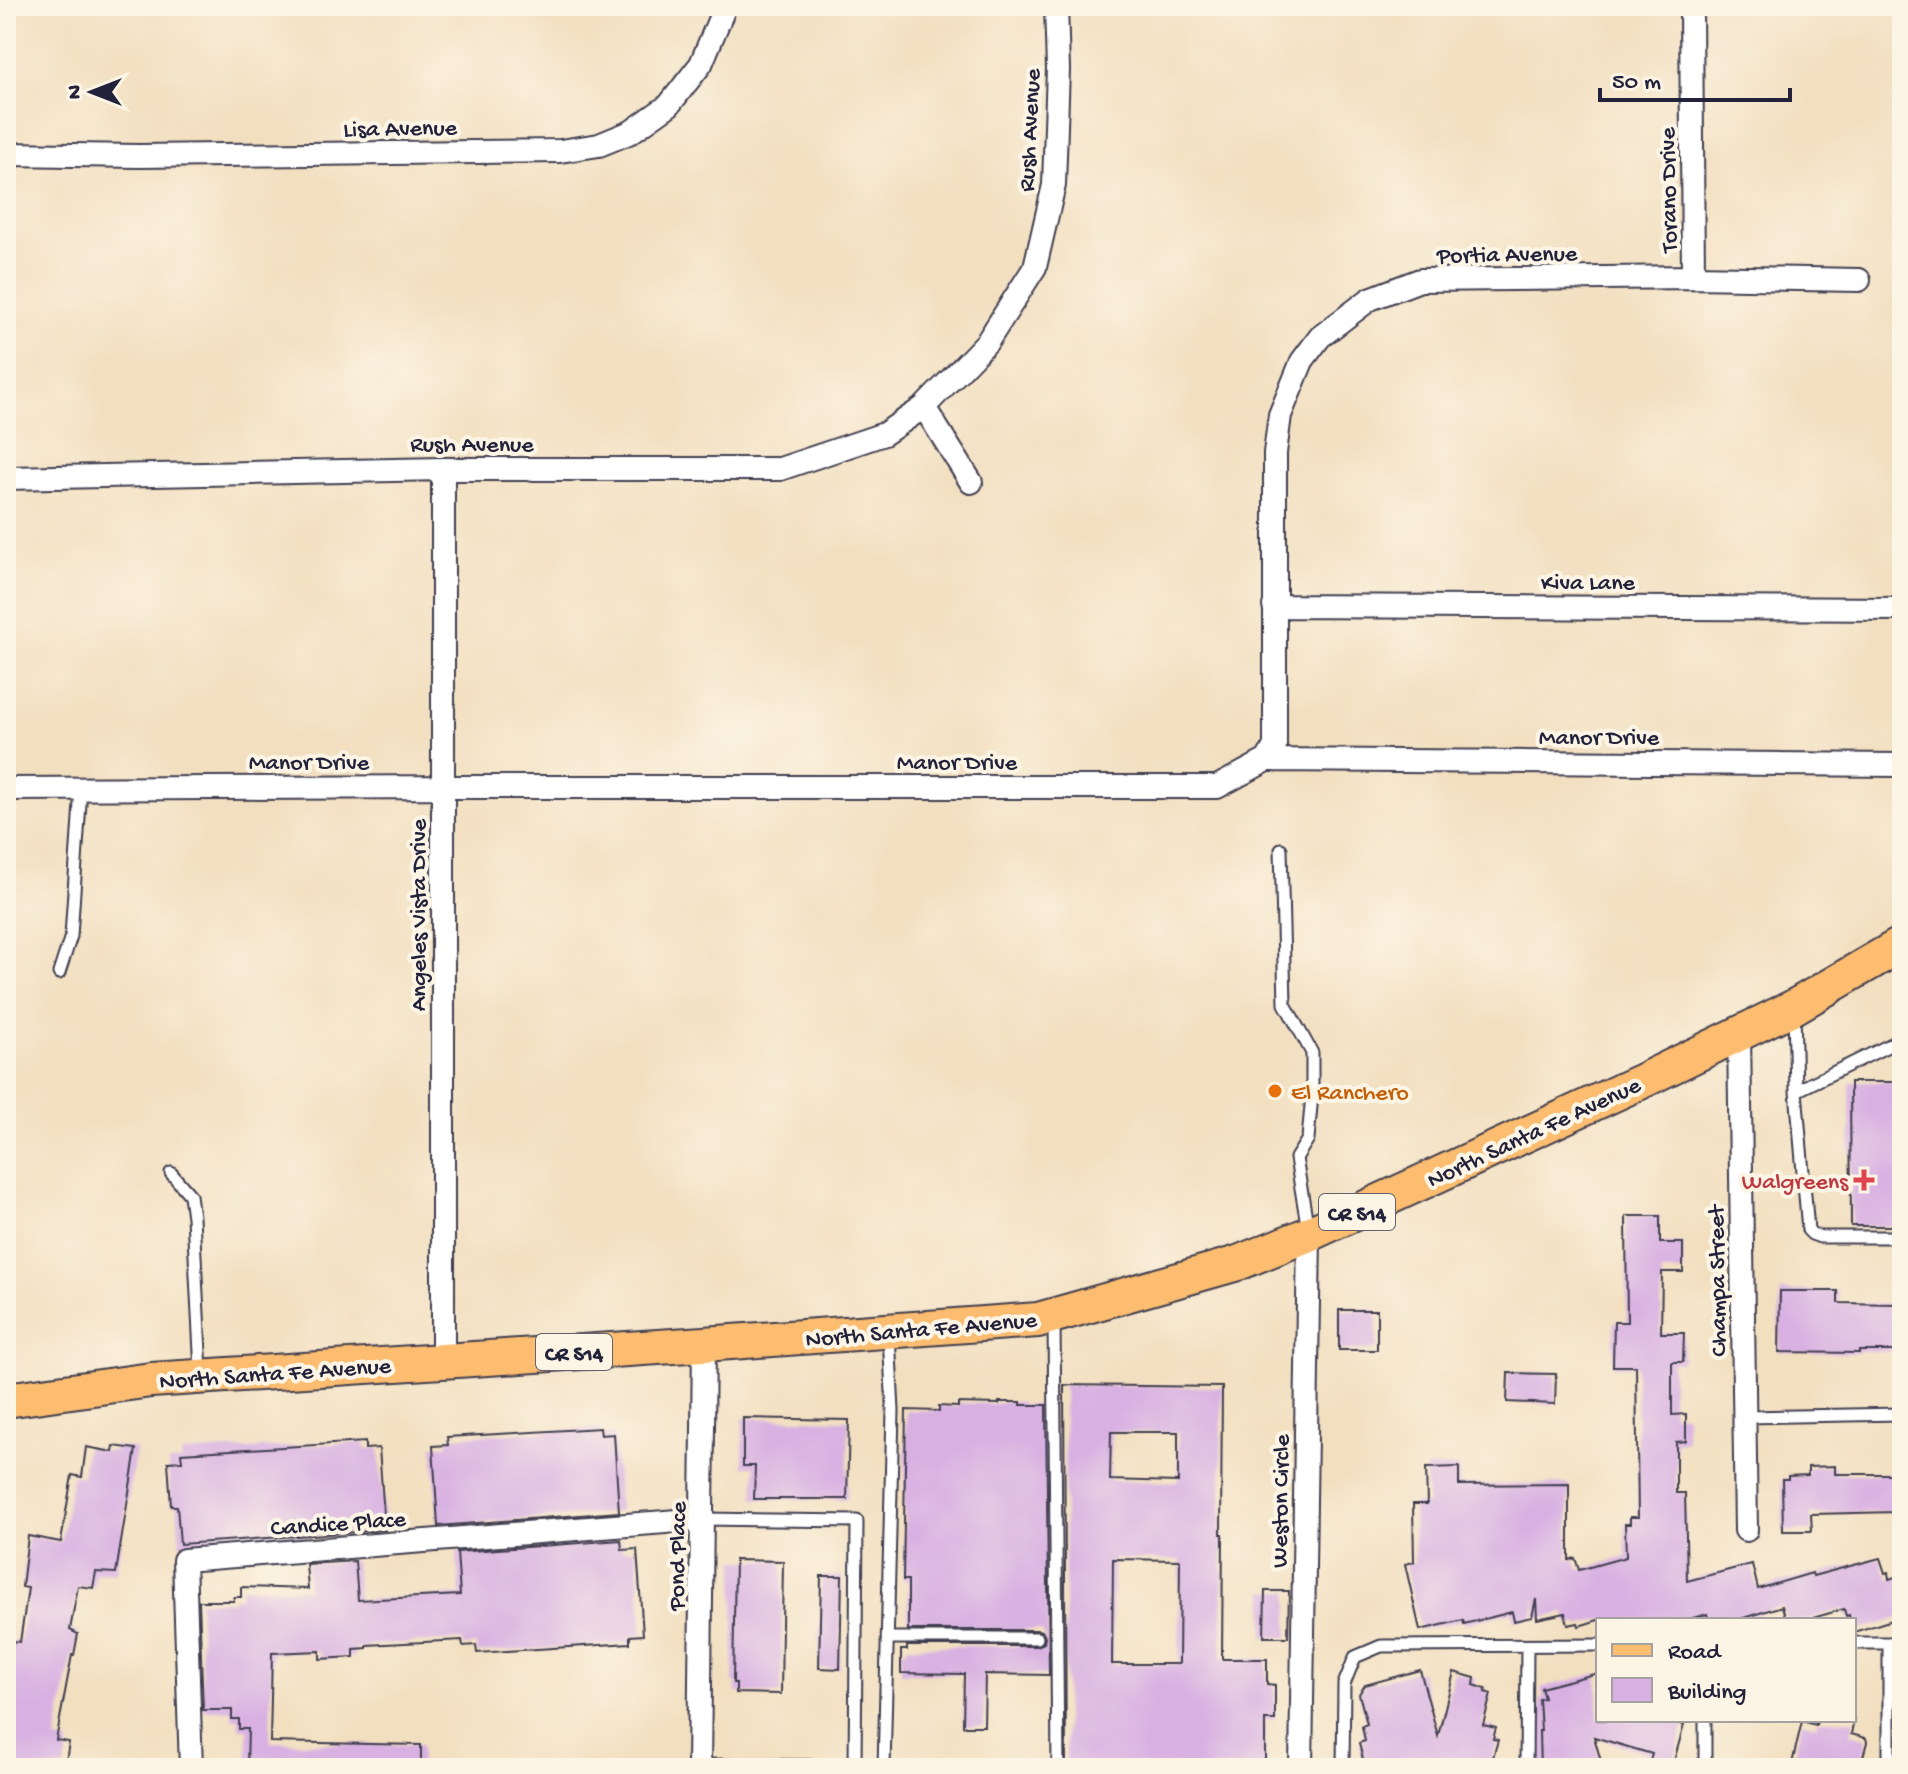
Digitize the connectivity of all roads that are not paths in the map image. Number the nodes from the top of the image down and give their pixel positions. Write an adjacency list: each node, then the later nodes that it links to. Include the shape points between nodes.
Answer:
1 (725, 6): 4 (street, Lisa Avenue, via 701,64 669,105 631,132 599,145 560,151)
2 (1056, 6): 7 (street, Rush Avenue, via 1054,185 1035,267 987,342)
3 (1691, 6): 5 (street, Torano Drive)
4 (6, 154)
5 (1693, 277): 6 (street, Portia Avenue); 11 (street, Portia Avenue, via 1420,280 1370,299 1320,337 1302,361 1280,415)
6 (1859, 280)
7 (924, 407): 8 (street, Rush Avenue, via 884,434 780,469); 10 (street)
8 (443, 469): 9 (street, Rush Avenue); 15 (street, Angeles Vista Drive)
9 (6, 478)
10 (971, 482)
11 (1274, 606): 12 (street, Kiva Lane); 13 (street, Portia Avenue, via 1275,746)
12 (1902, 609)
13 (1267, 760): 14 (street, Manor Drive); 15 (street, Manor Drive, via 1217,787)
14 (1902, 765)
15 (443, 787): 16 (street, Manor Drive); 31 (street, Angeles Vista Drive)
16 (81, 788): 17 (street, Manor Drive); 20 (lane, via 71,936)
17 (6, 789)
18 (1281, 849): 26 (lane, via 1285,1004 1312,1053 1308,1139 1296,1158)
19 (1902, 944): 21 (main road, North Santa Fe Avenue / CR S14)
20 (59, 973)
21 (1794, 1007): 22 (main road, North Santa Fe Avenue / CR S14); 24 (lane)
22 (1739, 1032): 26 (main road, North Santa Fe Avenue / CR S14); 35 (street, Champa Street)
23 (1902, 1039): 24 (lane)
24 (1796, 1091): 27 (lane, via 1808,1230 1820,1237)
25 (171, 1173): 32 (lane, via 190,1195)
26 (1309, 1234): 28 (main road, North Santa Fe Avenue / CR S14, via 1238,1263); 50 (street, Weston Circle)
27 (1902, 1237)
28 (1054, 1316): 29 (main road, North Santa Fe Avenue / CR S14); 49 (lane)
29 (888, 1331): 30 (main road, North Santa Fe Avenue / CR S14); 38 (lane, via 893,1411)
30 (704, 1344): 31 (main road, North Santa Fe Avenue / CR S14); 36 (street, Pond Place)
31 (443, 1361): 32 (main road, North Santa Fe Avenue / CR S14)
32 (201, 1376): 33 (main road, North Santa Fe Avenue / CR S14)
33 (6, 1400)
34 (1902, 1414): 35 (lane)
35 (1744, 1417): 37 (street, Champa Street)
36 (703, 1519): 46 (street, Pond Place); 46 (lane, via 857,1521 855,1766); 47 (street, Candice Place, via 184,1560)
37 (1746, 1530)
38 (888, 1638): 39 (lane); 48 (lane)
39 (1037, 1638)
40 (1856, 1643): 41 (lane)
41 (1889, 1643): 42 (lane); 54 (lane)
42 (1902, 1643)
43 (1596, 1645): 44 (lane)
44 (1527, 1646): 51 (lane, via 1381,1646 1355,1657 1344,1684); 52 (lane)
45 (1705, 1722): 53 (lane)
46 (699, 1766)
47 (191, 1768)
48 (884, 1768)
49 (1058, 1768)
50 (1301, 1768)
51 (1343, 1768)
52 (1526, 1768)
53 (1705, 1768)
54 (1889, 1768)

